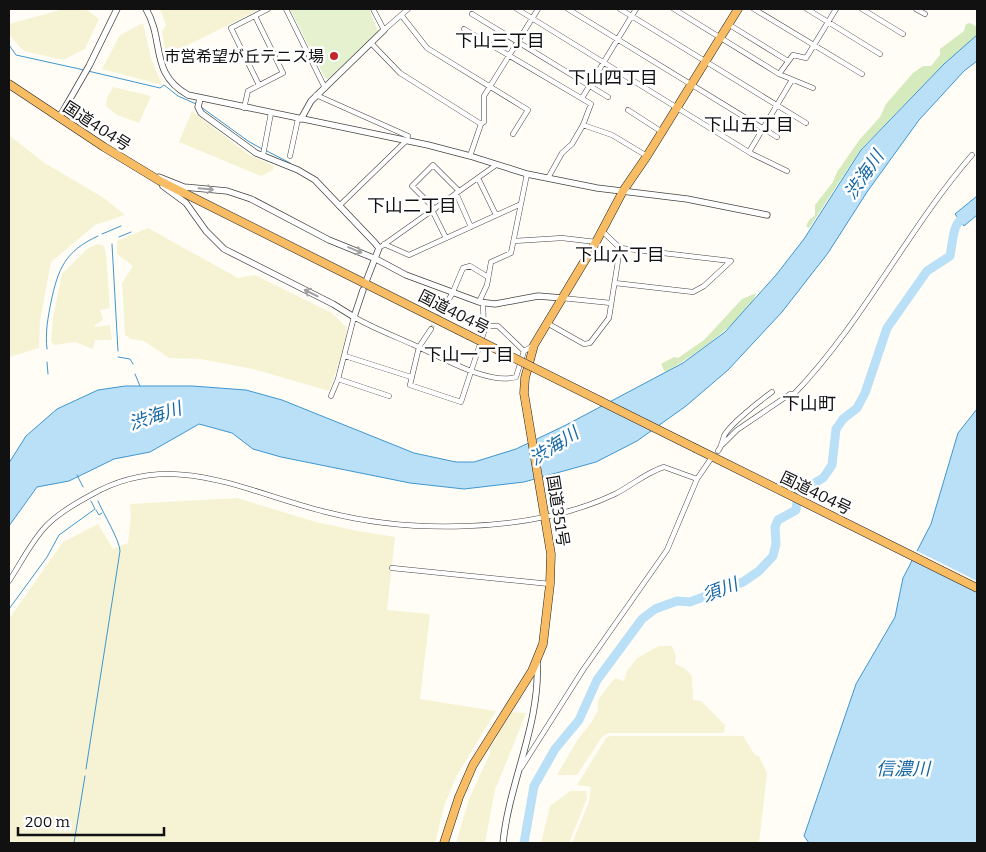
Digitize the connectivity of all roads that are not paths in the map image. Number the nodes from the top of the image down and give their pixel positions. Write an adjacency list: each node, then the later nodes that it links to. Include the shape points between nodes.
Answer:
1 (117, 9): 59 (street)
2 (146, 9): 53 (street, via 166,78 178,90)
3 (268, 9): 21 (street)
4 (286, 9): 48 (street)
5 (374, 9): 28 (street)
6 (408, 9): 22 (street)
7 (517, 9): 24 (street)
8 (538, 9): 24 (street)
9 (568, 9): 31 (street)
10 (620, 9): 23 (street)
11 (636, 9): 23 (street)
12 (674, 9): 30 (street)
13 (738, 9): 26 (highway, 国道351号)
14 (754, 9): 34 (street)
15 (807, 9): 25 (street)
16 (836, 9): 25 (street)
17 (862, 9): 29 (street)
18 (916, 9): 20 (street)
19 (472, 14): 32 (street)
20 (925, 14)
21 (255, 16): 45 (street, via 283,73); 45 (street, via 231,28)
22 (402, 16): 28 (street); 47 (street, via 427,48)
23 (631, 16): 31 (street); 37 (street)
24 (532, 18): 32 (street); 39 (street)
25 (828, 22): 34 (street); 35 (street)
26 (728, 24): 30 (highway, 国道351号); 38 (street)
27 (464, 29): 36 (street)
28 (384, 30): 33 (street)
29 (903, 34)
30 (720, 37): 37 (highway, 国道351号); 40 (street)
31 (617, 39): 39 (street); 44 (street)
32 (517, 42): 36 (street); 46 (street)
33 (372, 44): 48 (street); 62 (street, via 400,73)
34 (814, 45): 38 (street, via 806,58 793,55); 41 (street)
35 (880, 54)
36 (510, 55): 47 (street); 52 (street)
37 (706, 61): 44 (highway, 国道351号); 54 (street)
38 (788, 61): 40 (street)
39 (602, 62): 46 (street); 56 (street)
40 (779, 74): 42 (street)
41 (862, 74)
42 (792, 80): 49 (street); 54 (street)
43 (9, 84): 59 (highway, 国道404号)
44 (691, 84): 56 (highway, 国道351号); 64 (street)
45 (259, 85): 55 (street, via 248,91)
46 (589, 85): 51 (street); 52 (street)
47 (491, 86): 62 (street, via 484,96 485,115); 66 (street, via 528,110)
48 (325, 88): 50 (street)
49 (813, 88)
50 (316, 96): 60 (street); 68 (street, via 407,134)
51 (608, 97)
52 (582, 98): 63 (street, via 591,104)
53 (200, 99): 55 (street); 71 (street, via 198,107 201,113 244,146)
54 (777, 104): 61 (street); 64 (street)
55 (244, 108): 58 (street)
56 (677, 108): 65 (highway, 国道351号); 69 (street)
57 (628, 110): 65 (street)
58 (271, 114): 60 (street); 71 (street)
59 (59, 118): 75 (highway, 国道404号)
60 (299, 119): 68 (street); 72 (street)
61 (806, 123)
62 (481, 124): 73 (street)
63 (583, 125): 74 (street, via 612,135); 80 (street)
64 (762, 128): 67 (street); 69 (street)
65 (662, 132): 74 (highway, 国道351号)
66 (513, 134)
67 (777, 137)
68 (406, 141): 73 (street); 84 (street)
69 (748, 152): 77 (street)
70 (972, 155): 119 (street, via 935,200 876,290 820,366 794,394 737,430)
71 (263, 156): 84 (street, via 306,174 322,186)
72 (290, 156)
73 (470, 156): 76 (street)
74 (647, 156): 81 (highway, 国道351号)
75 (128, 162): 95 (street, one-way to 95, via 184,187 227,191 251,199 329,240); 105 (street, one-way to 75, via 224,249 186,203); 127 (highway, 国道404号, bridge)
76 (496, 166): 78 (street); 79 (street)
77 (788, 171)
78 (527, 174): 80 (street); 83 (street)
79 (478, 178): 82 (street); 87 (street)
80 (548, 178): 81 (street)
81 (623, 191): 86 (street, via 687,199); 89 (highway, 国道351号)
82 (458, 192): 85 (street); 85 (street, via 433,165 412,186); 88 (street)
83 (521, 204): 87 (street); 91 (street)
84 (338, 206): 93 (street)
85 (434, 210): 90 (street); 93 (street)
86 (767, 215)
87 (496, 216): 88 (street)
88 (471, 227): 90 (street)
89 (601, 229): 92 (highway, 国道351号); 94 (street)
90 (446, 238): 93 (street, via 409,255)
91 (514, 240): 92 (street, via 562,238); 96 (street, via 510,255 491,262)
92 (596, 242): 101 (highway, 国道351号)
93 (382, 246): 95 (street)
94 (620, 248): 98 (street); 98 (street, via 731,261 693,292)
95 (376, 259): 97 (street); 100 (street)
96 (488, 277): 100 (street, via 470,266 463,268); 102 (street)
97 (367, 279)
98 (615, 283): 103 (street)
99 (363, 290): 105 (street)
100 (452, 294): 102 (street); 104 (street)
101 (562, 298): 102 (street, via 538,296 495,304); 103 (street); 106 (highway, 国道351号)
102 (481, 303): 107 (street)
103 (611, 303): 106 (street, via 609,318 588,344)
104 (443, 309)
105 (354, 317): 110 (street); 112 (street)
106 (547, 323): 109 (highway, 国道351号)
107 (484, 326): 111 (street, via 498,326); 113 (street)
108 (431, 329): 110 (street)
109 (534, 345): 111 (street); 123 (highway, 国道351号, via 525,378 526,409)
110 (419, 347): 113 (street); 114 (street)
111 (524, 351): 113 (street, via 516,377)
112 (345, 356): 114 (street); 115 (street)
113 (472, 371): 114 (street, via 463,399 457,402 411,387)
114 (411, 378)
115 (338, 380): 117 (street); 118 (street)
116 (772, 392): 119 (street, via 724,436)
117 (331, 396)
118 (389, 396)
119 (723, 444): 120 (street)
120 (718, 451)
121 (710, 460): 122 (street)
122 (697, 479): 123 (street, via 670,468 660,468 614,494); 129 (street, via 667,550 583,670)
123 (545, 516): 125 (street, via 470,526 403,525 328,513 189,474 154,474 107,486 48,524); 126 (highway, 国道351号, via 551,554)
124 (392, 568): 126 (street)
125 (9, 581)
126 (550, 584): 128 (highway, 国道351号)
127 (977, 588)
128 (538, 661): 129 (street, via 533,710); 130 (highway, 国道351号, via 473,765)
129 (517, 776): 131 (street)
130 (444, 843)
131 (503, 843)

